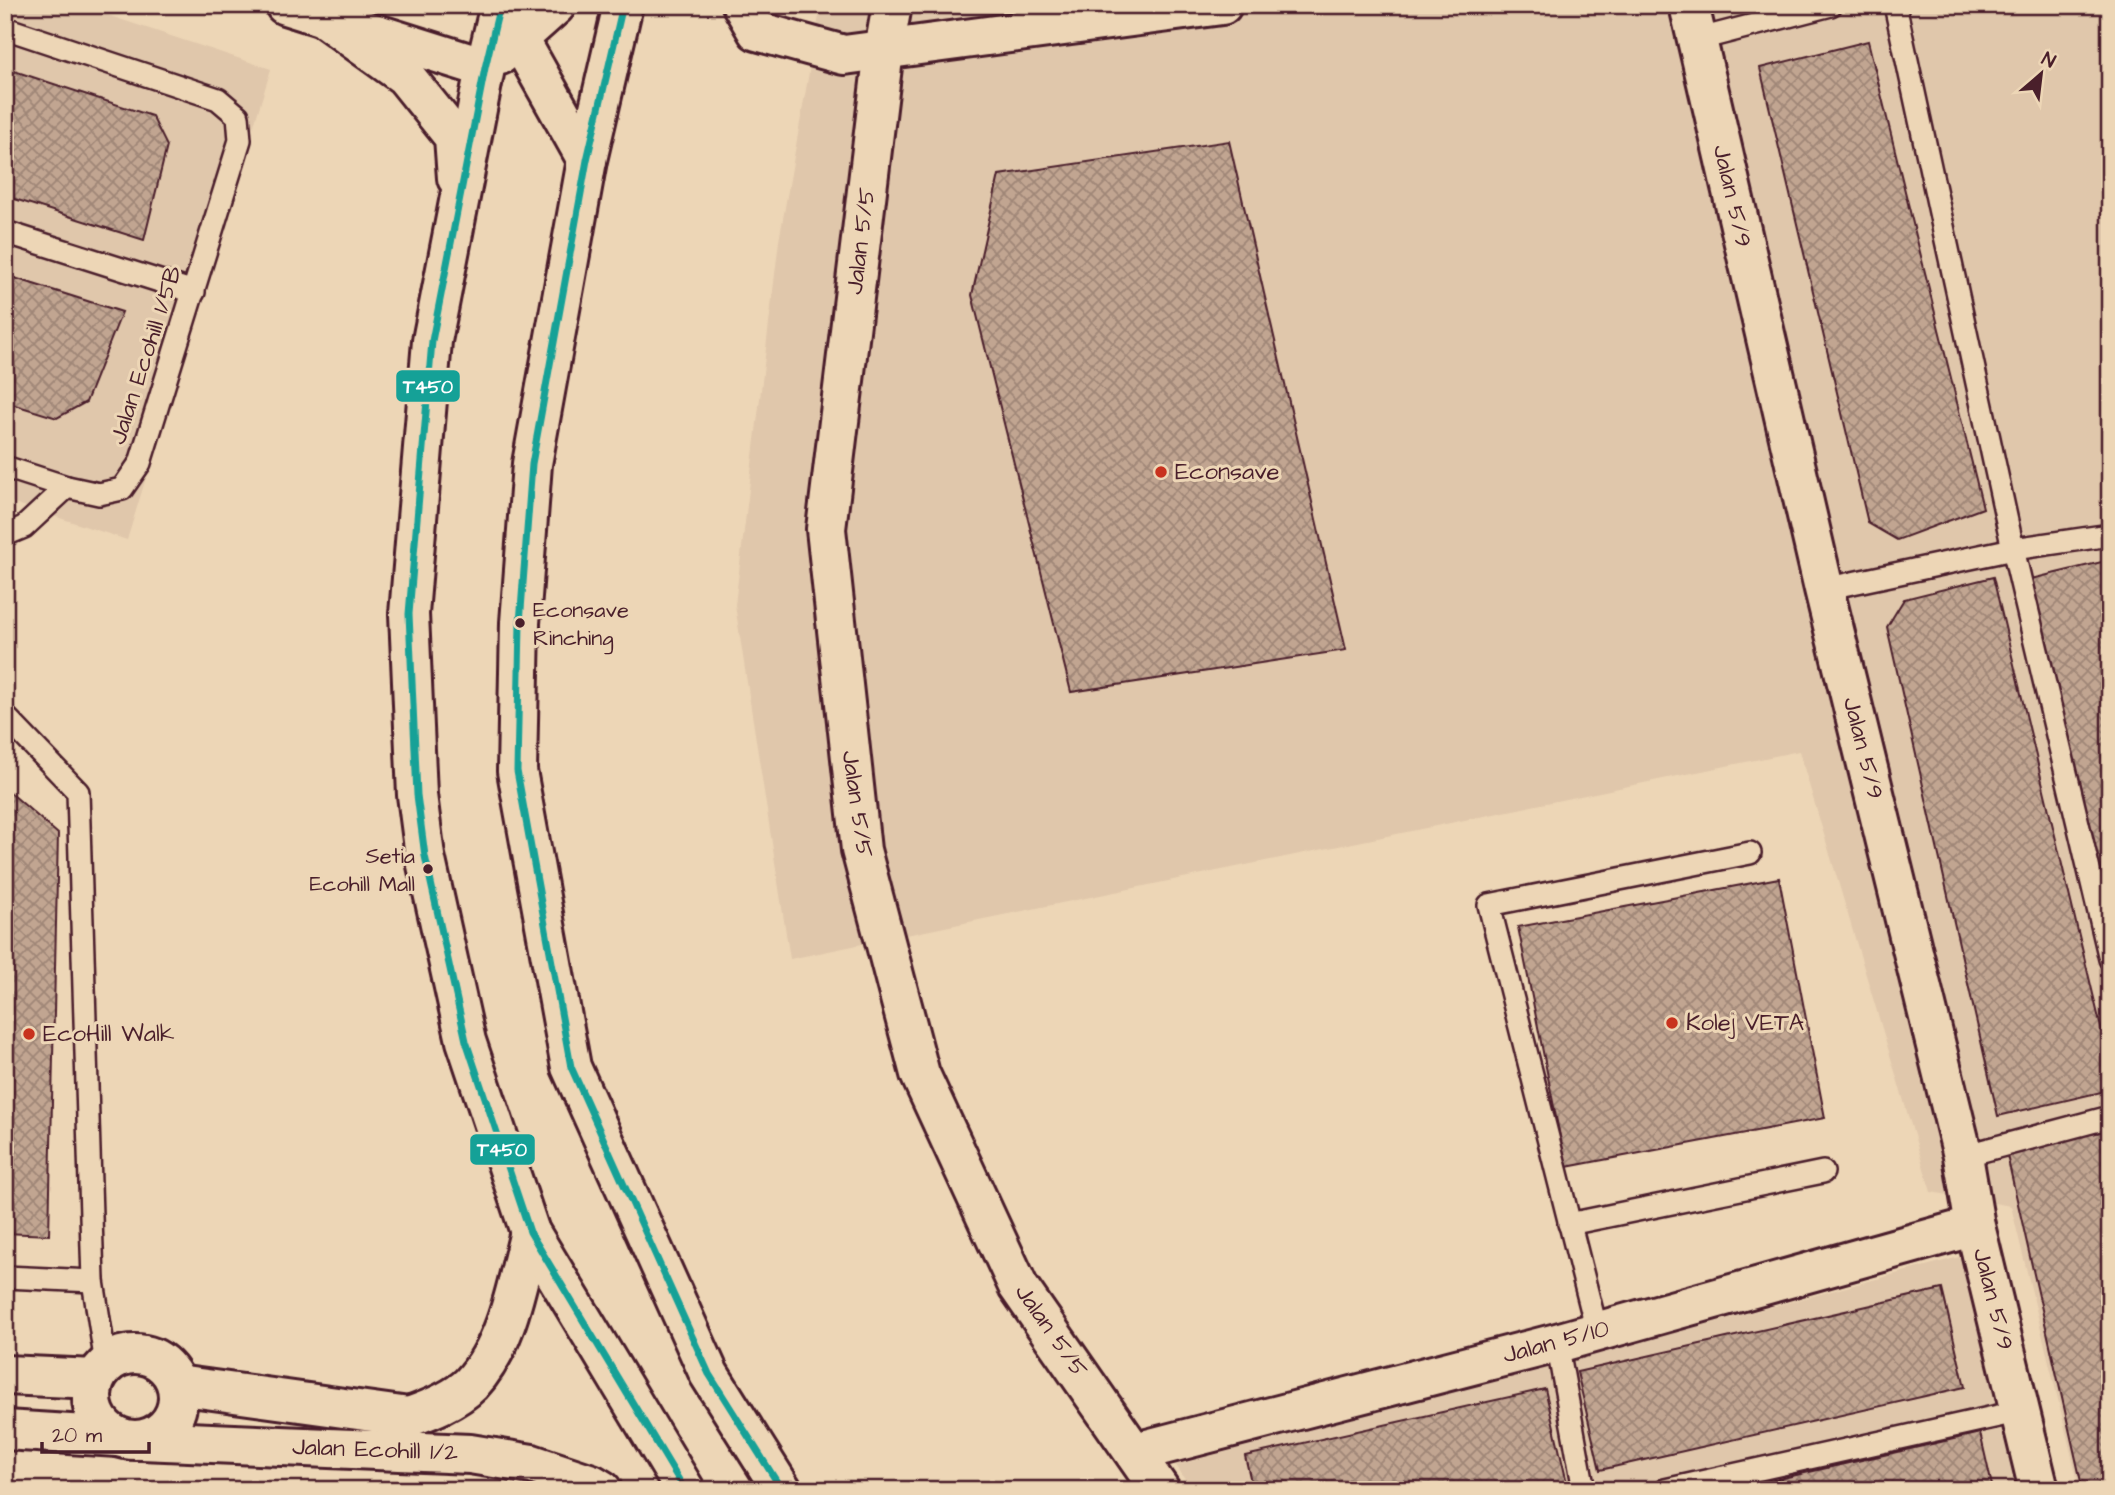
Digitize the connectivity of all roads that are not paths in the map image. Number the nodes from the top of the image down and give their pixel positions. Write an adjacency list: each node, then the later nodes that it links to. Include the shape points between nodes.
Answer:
1 (285, 5): 11 (street)
2 (500, 5): 14 (street); 17 (street)
3 (556, 5): 14 (street)
4 (623, 5): 16 (street)
5 (629, 5): 16 (lane)
6 (742, 5): 15 (street, via 757,31 844,55)
7 (892, 5): 15 (street, Jalan 5/5)
8 (1222, 5): 15 (street)
9 (1831, 5): 12 (lane)
10 (1895, 5): 26 (lane)
11 (327, 20): 17 (street); 19 (street, via 405,76 454,137)
12 (1693, 23): 27 (street, Jalan 5/9)
13 (5, 28): 21 (lane, Jalan Ecohill 1/5B, via 218,99 238,116 240,140)
14 (519, 38): 17 (street); 18 (street)
15 (884, 50): 47 (street, Jalan 5/5, via 825,529 861,850 920,1074 1018,1286)
16 (612, 51): 18 (street)
17 (485, 68): 19 (street)
18 (587, 160): 50 (street, via 532,464 520,623 517,771 571,1066 709,1374)
19 (460, 205): 36 (street, via 432,341 409,614 417,795 425,856 466,1041)
20 (5, 232): 21 (lane)
21 (194, 292): 23 (lane, Jalan Ecohill 1/5B, via 140,463 122,489 99,494)
22 (5, 467): 23 (lane, Jalan Ecohill 1/5B)
23 (67, 487): 24 (lane, via 24,527)
24 (5, 535)
25 (2110, 535): 26 (lane)
26 (2013, 549): 27 (lane); 30 (lane)
27 (1824, 589): 32 (street, Jalan 5/9)
28 (5, 716): 38 (lane, via 78,792)
29 (1750, 853): 34 (lane, via 1489,905)
30 (2110, 959)
31 (2110, 1117): 32 (lane)
32 (1963, 1156): 35 (street, Jalan 5/9)
33 (1823, 1172): 34 (lane)
34 (1569, 1224): 39 (lane)
35 (1975, 1226): 39 (street, Jalan 5/10); 44 (street, Jalan 5/9)
36 (530, 1232): 43 (street, Jalan Ecohill 1/2, via 508,1318 488,1359 470,1385 434,1408 409,1418); 49 (street)
37 (5, 1277): 38 (lane)
38 (93, 1281): 41 (lane)
39 (1597, 1331): 40 (street, Jalan 5/10)
40 (1557, 1343): 47 (street, Jalan 5/10); 52 (lane)
41 (100, 1372): 42 (street); 43 (street, via 123,1354 142,1354 164,1365); 46 (street, via 91,1399 99,1422)
42 (5, 1375)
43 (177, 1385): 46 (street, via 177,1409 165,1430)
44 (2021, 1411): 53 (lane); 54 (street, Jalan 5/9)
45 (5, 1430): 46 (street, Jalan Ecohill 1/2)
46 (130, 1439): 48 (street, Jalan Ecohill 1/2, via 470,1454 532,1464)
47 (1136, 1452): 51 (street, Jalan 5/5)
48 (602, 1490)
49 (685, 1490)
50 (782, 1490)
51 (1160, 1490)
52 (1584, 1490)
53 (1665, 1490)
54 (2039, 1490)

